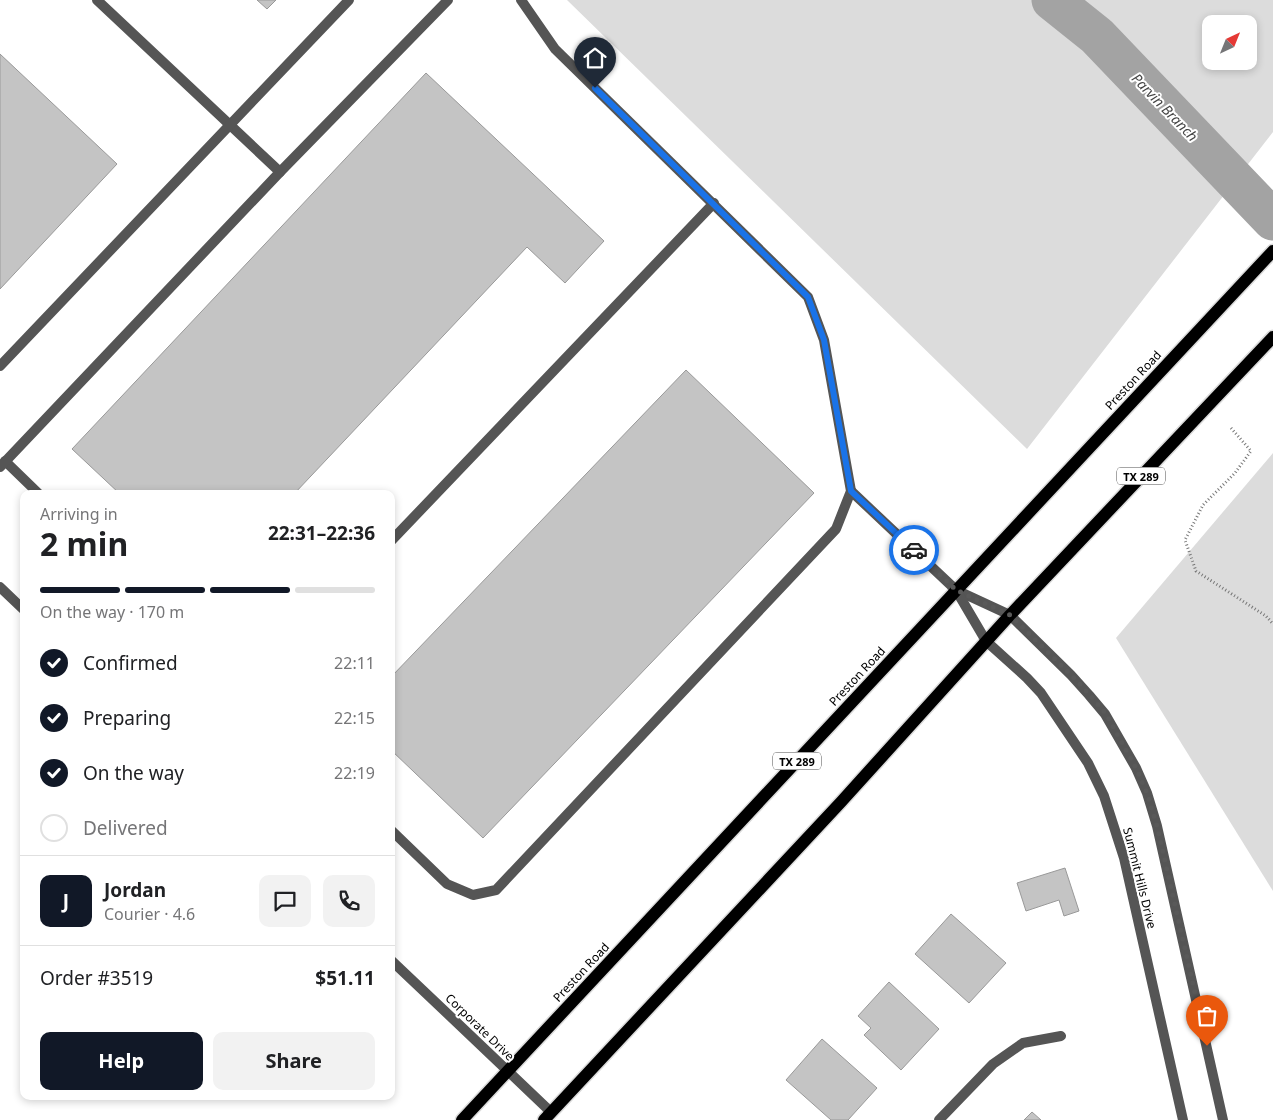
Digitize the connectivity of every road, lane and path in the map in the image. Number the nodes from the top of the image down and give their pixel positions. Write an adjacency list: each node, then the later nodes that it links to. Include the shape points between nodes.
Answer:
1 (97, 0): 5 (street)
2 (349, 0): 5 (street)
3 (448, 0): 6 (street)
4 (521, 0): 7 (street, via 555,49)
5 (230, 125): 6 (street); 10 (street)
6 (280, 172): 12 (street)
7 (714, 203): 14 (street, via 808,297 824,340); 15 (street)
8 (1273, 251): 17 (main road, Preston Road / TX 289)
9 (1273, 337): 19 (main road, TX 289)
10 (0, 366)
11 (1231, 428): 20 (path, via 1251,451 1235,473 1203,505 1185,540 1196,571 1266,616)
12 (3, 464): 13 (street)
13 (34, 490)
14 (851, 491): 17 (street); 22 (street, via 836,529 496,890 473,895 447,884)
15 (395, 538)
16 (0, 587): 18 (street)
17 (956, 590): 19 (street); 21 (street, Summit Hills Drive); 25 (main road, Preston Road / TX 289)
18 (20, 606)
19 (1010, 615): 21 (main road, TX 289); 30 (street, via 1106,714 1143,785 1166,861)
20 (1273, 624)
21 (986, 641): 26 (main road, TX 289, via 841,802); 29 (street, Summit Hills Drive, via 1041,693 1088,763 1104,796 1124,858)
22 (395, 834)
23 (395, 964): 25 (street, Corporate Drive)
24 (1061, 1036): 28 (street, via 1023,1043 993,1064)
25 (508, 1072): 26 (street, Corporate Drive); 27 (main road, Preston Road / TX 289)
26 (547, 1116)
27 (462, 1120)
28 (939, 1120)
29 (1183, 1120)
30 (1223, 1120)

